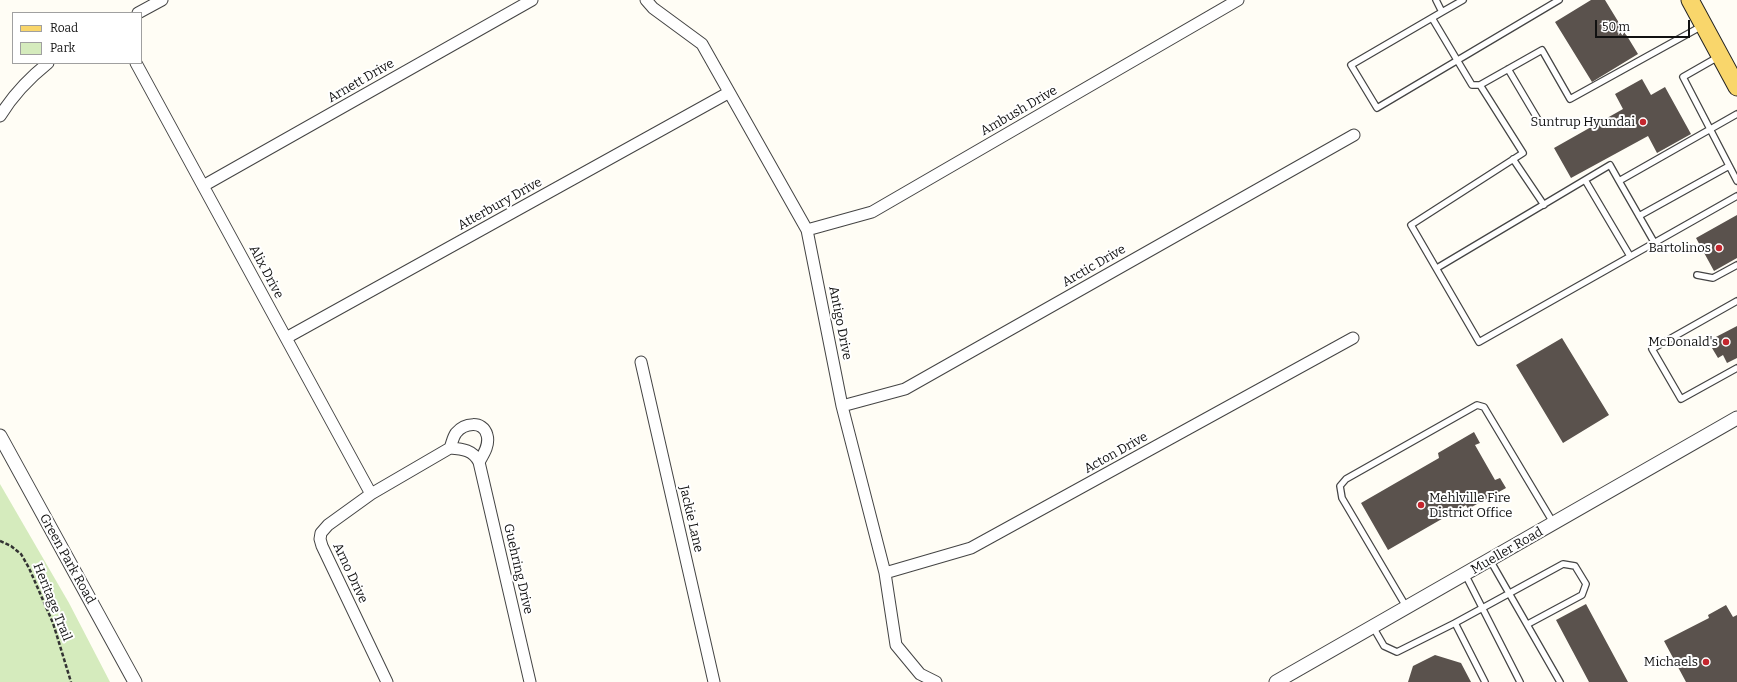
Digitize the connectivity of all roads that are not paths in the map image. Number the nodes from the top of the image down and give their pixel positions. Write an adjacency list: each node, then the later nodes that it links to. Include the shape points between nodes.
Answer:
1 (162, 0): 9 (street)
2 (532, 0): 31 (street, Arnett Drive)
3 (646, 0): 20 (street, Antigo Drive, via 702,44)
4 (1238, 0): 35 (street, Ambush Drive, via 872,212)
5 (1436, 0): 10 (lane)
6 (1463, 0): 10 (lane)
7 (1559, 0): 14 (lane)
8 (1690, 0): 12 (main road)
9 (140, 12)
10 (1442, 12): 11 (lane)
11 (1432, 18): 14 (lane); 14 (lane, via 1351,65 1377,108)
12 (1704, 25): 13 (main road); 17 (lane, via 1570,98 1542,50)
13 (1720, 56): 19 (main road); 24 (lane, via 1683,77)
14 (1457, 62): 18 (lane, via 1472,85)
15 (47, 64): 22 (street, via 29,78)
16 (137, 64): 31 (street, Alix Drive)
17 (1508, 69): 18 (lane); 23 (lane)
18 (1480, 85): 26 (lane, via 1523,152)
19 (1737, 87)
20 (728, 93): 35 (street, Antigo Drive); 42 (street, Atterbury Drive)
21 (1737, 114): 24 (lane)
22 (0, 116)
23 (1540, 123)
24 (1710, 129): 27 (lane); 29 (lane)
25 (1354, 135): 46 (street, Arctic Drive, via 905,389)
26 (1513, 159): 33 (lane); 39 (lane, via 1411,225)
27 (1729, 166): 30 (lane); 34 (lane)
28 (1585, 180): 29 (lane, via 1610,165); 33 (lane); 37 (lane)
29 (1619, 180): 34 (lane)
30 (1737, 181)
31 (203, 186): 42 (street, Alix Drive)
32 (1737, 196): 36 (lane)
33 (1544, 205): 39 (lane)
34 (1639, 216): 36 (lane)
35 (807, 230): 46 (street, Antigo Drive)
36 (1654, 242): 37 (lane)
37 (1630, 256): 39 (lane, via 1479,342)
38 (1737, 265): 40 (lane, via 1713,278)
39 (1437, 268)
40 (1697, 275)
41 (1737, 301): 45 (lane, via 1652,349 1681,399)
42 (286, 338): 51 (street, Alix Drive)
43 (1353, 338): 54 (street, Acton Drive, via 971,548)
44 (641, 362): 65 (street, Jackie Lane)
45 (1737, 368)
46 (842, 406): 54 (street, Antigo Drive)
47 (1737, 418): 52 (street, Mueller Road)
48 (0, 436): 62 (street, Green Park Road)
49 (450, 448): 50 (street, via 464,449 475,454); 50 (street, via 462,427 470,424 481,426 487,435 487,445); 51 (street)
50 (479, 462): 64 (street, Guehring Drive)
51 (371, 494): 63 (street, Arno Drive, via 328,525 321,533 320,539)
52 (1554, 524): 53 (street, Mueller Road); 57 (lane, via 1484,406 1477,405 1346,480 1340,486 1342,498)
53 (1490, 560): 55 (street, Mueller Road); 56 (lane)
54 (885, 573): 66 (street, Antigo Drive, via 896,645 920,674)
55 (1465, 574): 57 (street, Mueller Road); 58 (lane)
56 (1510, 594): 58 (lane); 60 (lane); 60 (lane, via 1563,564 1575,566 1586,584 1582,595)
57 (1406, 608): 61 (street, Mueller Road)
58 (1482, 608): 59 (lane); 69 (lane)
59 (1455, 624): 61 (lane, via 1398,652 1384,646); 68 (lane)
60 (1528, 624): 70 (lane)
61 (1373, 626): 67 (street, Mueller Road)
62 (134, 682)
63 (387, 682)
64 (530, 682)
65 (714, 682)
66 (936, 682)
67 (1276, 682)
68 (1485, 682)
69 (1520, 682)
70 (1560, 682)

